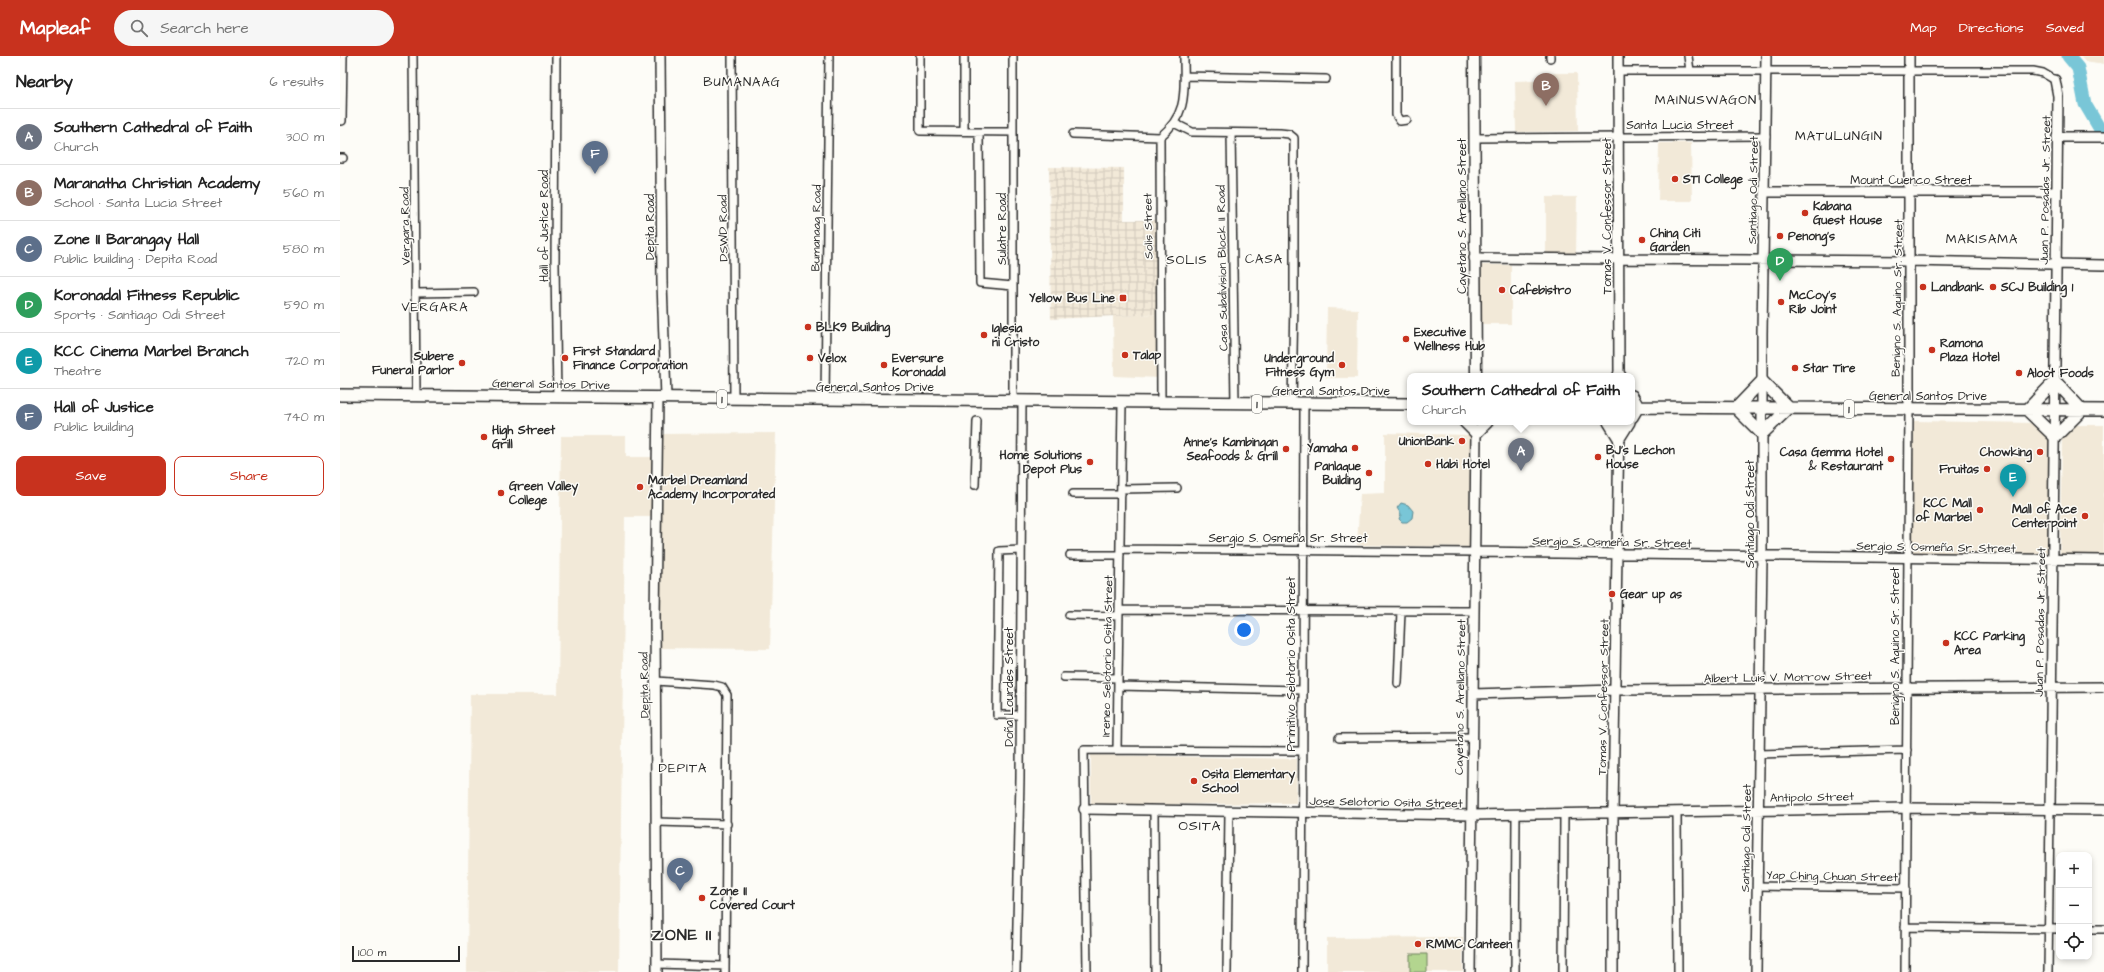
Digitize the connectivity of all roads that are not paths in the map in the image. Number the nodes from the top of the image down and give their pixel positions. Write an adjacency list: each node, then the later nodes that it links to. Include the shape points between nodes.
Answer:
1 (343, 56): 25 (street)
2 (414, 56): 49 (street, Vergara Road)
3 (556, 56): 56 (street, Hall of Justice Road)
4 (660, 56): 57 (street, Depita Road)
5 (732, 56): 58 (street, DSWD Road)
6 (829, 56): 59 (street, Bumanaag Road)
7 (920, 56): 27 (street, via 920,131)
8 (964, 56): 27 (street)
9 (1013, 56): 29 (street, Sulatre Road)
10 (1184, 56): 21 (street)
11 (1396, 56): 24 (street, via 1396,115 1400,121)
12 (1474, 56): 37 (main road, Cayetano S. Arellano Street)
13 (1618, 56): 18 (street, Tomas V. Confessor Street)
14 (1688, 56): 19 (street)
15 (1766, 56): 17 (street, Santiago Odi Street)
16 (1909, 56): 20 (street, Benigno S. Aquino Sr. Street)
17 (1766, 70): 19 (street); 20 (street); 33 (street, Santiago Odi Street)
18 (1618, 71): 19 (street); 32 (street, Tomas V. Confessor Street)
19 (1690, 71)
20 (1910, 71): 23 (street, via 2034,71); 39 (street, Benigno S. Aquino Sr. Street)
21 (1184, 76): 22 (street); 26 (street, via 1182,109)
22 (1326, 79)
23 (2054, 80): 34 (street, Juan P. Posadas Jr. Street, via 2058,96)
24 (1407, 120)
25 (340, 121)
26 (1174, 123): 30 (street, via 1189,132); 35 (street)
27 (964, 132): 28 (street)
28 (979, 132): 29 (street); 47 (street, via 980,283)
29 (1013, 132): 47 (street, Sulatre Road)
30 (1231, 133): 63 (street, Casa Subdivision Block II Road); 64 (street, via 1289,134 1294,141)
31 (1073, 134): 35 (street)
32 (1618, 136): 33 (street, Santa Lucia Street); 37 (street, Santa Lucia Street); 42 (street, Tomas V. Confessor Street)
33 (1766, 136): 38 (street, Santiago Odi Street)
34 (2057, 136): 36 (street); 40 (street, Juan P. Posadas Jr. Street)
35 (1160, 137): 62 (street, Solis Street)
36 (2101, 137)
37 (1475, 138): 41 (main road, Cayetano S. Arellano Street)
38 (1765, 192): 39 (street, Mount Cuenco Street); 43 (street, Santiago Odi Street)
39 (1910, 192): 40 (street, Mount Cuenco Street); 44 (street, Benigno S. Aquino Sr. Street)
40 (2056, 192): 45 (street, Juan P. Posadas Jr. Street)
41 (1474, 258): 42 (street); 50 (main road, Cayetano S. Arellano Street)
42 (1619, 260): 43 (street); 51 (street, Tomas V. Confessor Street)
43 (1764, 260): 44 (street); 52 (street, Santiago Odi Street)
44 (1910, 261): 45 (street); 71 (street, Benigno S. Aquino Sr. Street)
45 (2056, 264): 46 (street); 53 (street, Juan P. Posadas Jr. Street)
46 (2104, 265)
47 (1013, 286): 60 (street, Sulatre Road)
48 (474, 292): 49 (street)
49 (416, 293): 55 (street, Vergara Road)
50 (1476, 373)
51 (1619, 373)
52 (1762, 381): 68 (highway); 69 (street, Santiago Odi Street); 70 (highway)
53 (2055, 381): 72 (highway); 73 (street, Juan P. Posadas Jr. Street); 74 (highway)
54 (340, 395): 55 (highway, General Santos Drive / 1)
55 (416, 395): 56 (highway, General Santos Drive / 1)
56 (557, 397): 57 (highway, General Santos Drive / 1)
57 (662, 398): 58 (highway, General Santos Drive / 1); 105 (street, Depita Road)
58 (734, 399): 59 (highway, General Santos Drive / 1)
59 (825, 400): 60 (highway, General Santos Drive / 1)
60 (1018, 401): 61 (highway, General Santos Drive / 1); 88 (street, Doña Lourdes Street)
61 (1122, 403): 62 (highway, General Santos Drive / 1); 86 (street, Ireneo Selotorio Osita Street)
62 (1161, 403): 63 (highway, General Santos Drive / 1)
63 (1235, 404): 64 (highway, General Santos Drive / 1)
64 (1292, 404): 65 (highway, General Santos Drive / 1)
65 (1304, 404): 66 (highway, General Santos Drive / 1); 89 (street, Primitivo Selotorio Osita Street)
66 (1407, 404)
67 (1635, 407): 68 (highway, General Santos Drive / 1)
68 (1736, 408): 69 (highway, General Santos Drive / 1); 81 (highway)
69 (1762, 408): 70 (highway, General Santos Drive / 1); 81 (street, Santiago Odi Street)
70 (1789, 408): 71 (highway, General Santos Drive / 1); 81 (highway)
71 (1908, 409): 72 (highway, General Santos Drive / 1); 95 (street, Benigno S. Aquino Sr. Street)
72 (2027, 410): 73 (highway, General Santos Drive / 1); 82 (highway)
73 (2054, 410): 74 (highway, General Santos Drive / 1); 82 (street, Juan P. Posadas Jr. Street)
74 (2082, 410): 75 (highway, General Santos Drive / 1); 82 (highway)
75 (2104, 410)
76 (977, 421): 84 (street)
77 (1611, 425): 83 (highway)
78 (1619, 425): 83 (street, Tomas V. Confessor Street)
79 (1627, 425): 83 (highway)
80 (1476, 427): 91 (street, Cayetano S. Arellano Street)
81 (1762, 434): 94 (street, Santiago Odi Street)
82 (2055, 437): 96 (street, Juan P. Posadas Jr. Street)
83 (1619, 438): 93 (street, Tomas V. Confessor Street)
84 (975, 485)
85 (1177, 488): 86 (street)
86 (1121, 491): 87 (street); 90 (street, Ireneo Selotorio Osita Street)
87 (1073, 494)
88 (1021, 550): 115 (street, Doña Lourdes Street); 115 (street, via 999,551 997,715)
89 (1303, 550): 90 (street, Sergio S. Osmeña Sr. Street); 91 (street, Sergio S. Osmeña Sr. Street); 98 (street, Primitivo Selotorio Osita Street)
90 (1120, 552): 92 (street, Sergio S. Osmeña Sr. Street); 101 (street, Ireneo Selotorio Osita Street)
91 (1475, 552): 93 (street, Sergio S. Osmeña Sr. Street); 100 (street, Cayetano S. Arellano Street)
92 (1070, 555)
93 (1617, 555): 94 (street, Sergio S. Osmeña Sr. Street); 113 (street, Tomas V. Confessor Street)
94 (1762, 557): 95 (street, Sergio S. Osmeña Sr. Street); 111 (street, Santiago Odi Street)
95 (1908, 558): 96 (street, Sergio S. Osmeña Sr. Street); 108 (street, Benigno S. Aquino Sr. Street)
96 (2053, 560): 97 (street, Sergio S. Osmeña Sr. Street); 109 (street, Juan P. Posadas Jr. Street)
97 (2104, 560)
98 (1302, 610): 99 (street); 101 (street); 112 (street, Primitivo Selotorio Osita Street)
99 (1401, 611): 100 (street); 106 (street)
100 (1474, 611): 114 (street, Cayetano S. Arellano Street)
101 (1119, 613): 102 (street); 104 (street, Ireneo Selotorio Osita Street)
102 (1069, 615)
103 (1064, 677): 104 (street)
104 (1118, 678): 107 (street, Ireneo Selotorio Osita Street)
105 (656, 681): 135 (street, Depita Road); 136 (street, via 714,685 722,687 725,691)
106 (1398, 684)
107 (1118, 686): 112 (street); 118 (street, Ireneo Selotorio Osita Street)
108 (1907, 687): 109 (street, Albert Luis V. Morrow Street); 111 (street, Albert Luis V. Morrow Street); 119 (street, Benigno S. Aquino Sr. Street)
109 (2052, 687): 110 (street, Albert Luis V. Morrow Street); 123 (street, Juan P. Posadas Jr. Street)
110 (2104, 687)
111 (1761, 689): 113 (street, Albert Luis V. Morrow Street); 121 (street, Santiago Odi Street)
112 (1302, 690): 120 (street, Primitivo Selotorio Osita Street)
113 (1615, 690): 114 (street, Albert Luis V. Morrow Street); 130 (street, Tomas V. Confessor Street)
114 (1473, 694): 116 (street, Cayetano S. Arellano Street)
115 (1020, 715): 146 (street, Doña Lourdes Street)
116 (1473, 737): 117 (street); 134 (street, Cayetano S. Arellano Street)
117 (1339, 738)
118 (1117, 750): 120 (street); 124 (street, Ireneo Selotorio Osita Street, via 1084,750)
119 (1907, 750): 121 (street); 122 (street, Benigno S. Aquino Sr. Street)
120 (1302, 751): 129 (street, Primitivo Selotorio Osita Street)
121 (1759, 754): 126 (street, Santiago Odi Street)
122 (1907, 808): 123 (street, Antipolo Street); 126 (street, Antipolo Street); 138 (street, Benigno S. Aquino Sr. Street)
123 (2050, 809): 127 (street, Antipolo Street); 140 (street, Juan P. Posadas Jr. Street)
124 (1084, 810): 125 (street, Jose Selotorio Osita Street); 147 (street, Ireneo Selotorio Osita Street)
125 (1154, 810): 128 (street, Jose Selotorio Osita Street); 148 (street)
126 (1757, 810): 131 (street, Antipolo Street); 137 (street, Santiago Odi Street)
127 (2104, 810)
128 (1229, 811): 129 (street, Jose Selotorio Osita Street); 149 (street)
129 (1302, 812): 134 (street, Jose Selotorio Osita Street); 150 (street, Primitivo Selotorio Osita Street)
130 (1613, 812): 131 (street, Antipolo Street); 132 (street, Antipolo Street); 154 (street, Tomas V. Confessor Street)
131 (1677, 812): 155 (street)
132 (1564, 813): 133 (street, Antipolo Street); 153 (street)
133 (1516, 814): 134 (street, Antipolo Street); 152 (street)
134 (1472, 815): 151 (street, Cayetano S. Arellano Street)
135 (657, 822): 136 (street); 144 (street, Depita Road)
136 (727, 824): 145 (street)
137 (1757, 886): 138 (street, Yap Ching Chuan Street); 156 (street, Santiago Odi Street)
138 (1906, 888): 139 (street, Benigno S. Aquino Sr. Street)
139 (1905, 927): 140 (street); 157 (street, Benigno S. Aquino Sr. Street)
140 (2049, 928): 141 (street); 158 (street, Juan P. Posadas Jr. Street)
141 (2056, 929)
142 (2092, 929): 143 (street)
143 (2104, 929)
144 (657, 968): 145 (street)
145 (725, 969)
146 (1016, 972)
147 (1087, 972)
148 (1155, 972)
149 (1226, 972)
150 (1302, 972)
151 (1470, 972)
152 (1515, 972)
153 (1563, 972)
154 (1613, 972)
155 (1678, 972)
156 (1756, 972)
157 (1905, 972)
158 (2048, 972)

